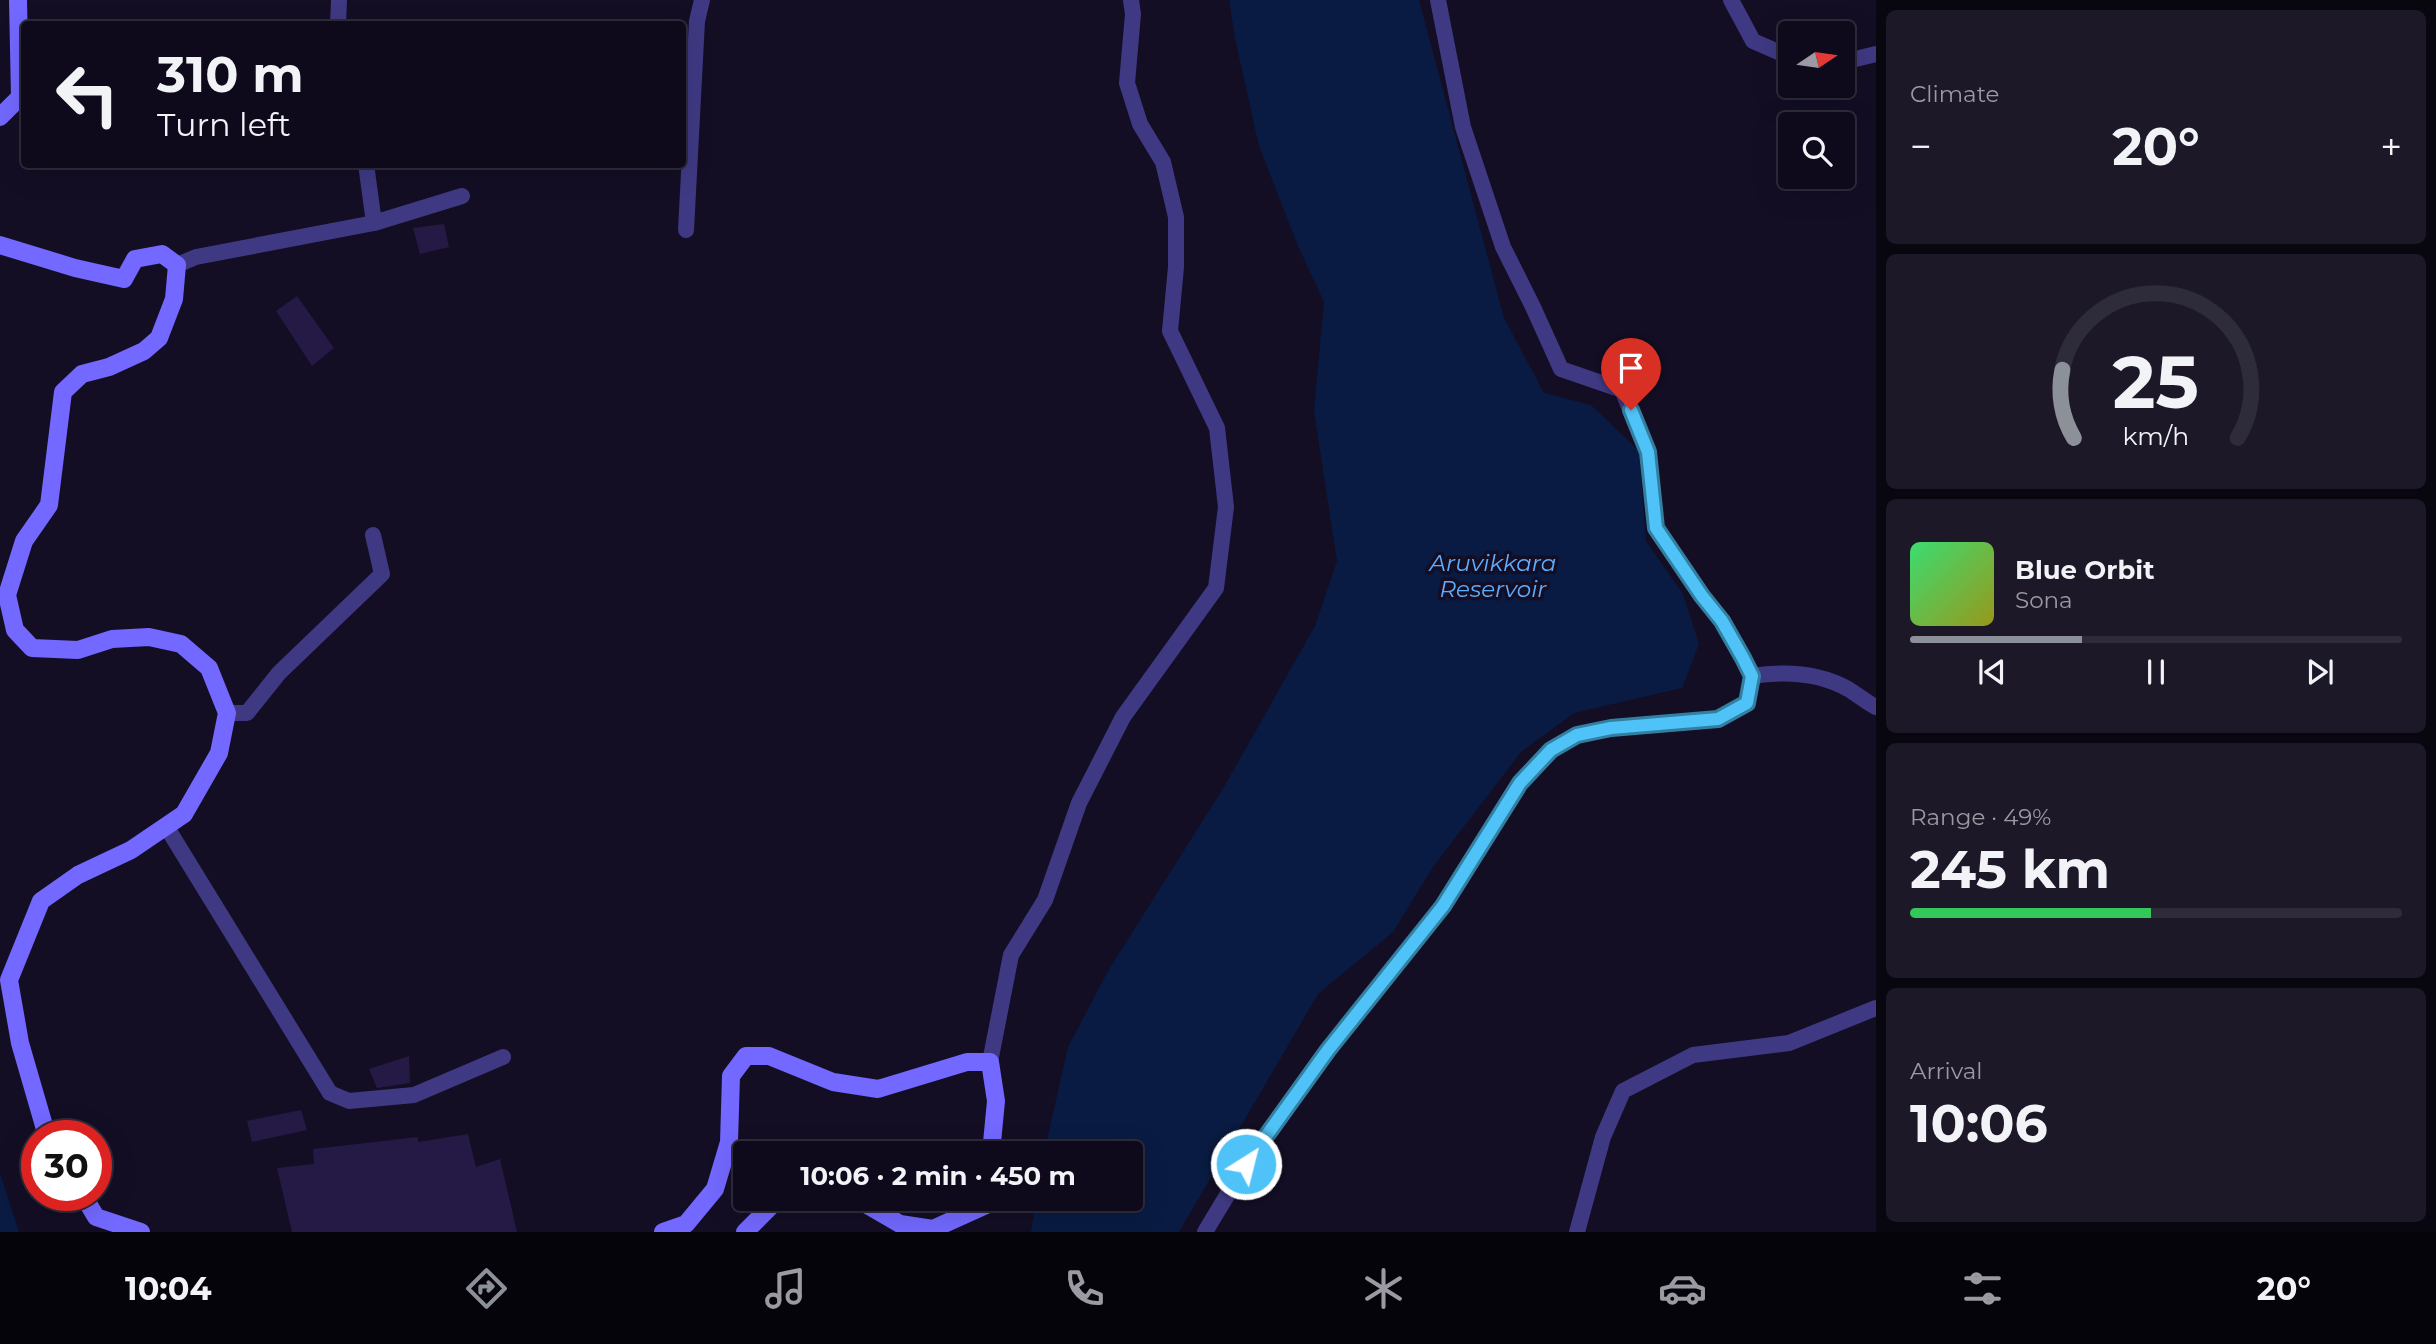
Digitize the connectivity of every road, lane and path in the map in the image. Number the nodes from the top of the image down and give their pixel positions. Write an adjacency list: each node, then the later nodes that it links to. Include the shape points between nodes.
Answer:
1 (18, 0): 11 (street, via 20,97)
2 (339, 0): 7 (street)
3 (702, 0): 15 (street, via 697,21)
4 (1131, 0): 25 (street, via 1127,83 1140,124 1163,162 1175,217 1170,331 1217,428 1226,507 1216,589 1123,717 1079,803 1045,900 1011,955)
5 (1438, 0): 19 (street, via 1463,127 1503,247 1561,369 1622,390 1648,452 1656,528 1722,621)
6 (1731, 0): 8 (street, via 1753,41)
7 (338, 21)
8 (1778, 52)
9 (1876, 54): 10 (street)
10 (1855, 59)
11 (0, 117)
12 (367, 168): 14 (street)
13 (462, 196): 14 (street)
14 (374, 223): 17 (street, via 196,257)
15 (686, 230)
16 (0, 244): 17 (street, via 124,279 135,259 162,254)
17 (177, 265): 21 (street, via 174,299 159,338 121,362 82,374 63,392 49,505 24,541 7,595 15,630 32,648 78,650 112,639 149,637 181,644 209,668)
18 (373, 536): 21 (street, via 382,574 279,673 247,713)
19 (1752, 676): 20 (street, via 1782,671 1807,674 1846,688); 36 (street, via 1747,703 1718,719 1611,728 1577,735 1551,750 1520,783 1443,906 1320,1060 1246,1164)
20 (1876, 707)
21 (227, 713): 22 (street, via 219,753 184,814)
22 (166, 826): 24 (street, via 330,1093 349,1101 414,1095); 26 (street, via 41,901 9,981 20,1043)
23 (1876, 1009): 37 (street, via 1789,1043 1693,1055 1623,1091 1603,1137)
24 (503, 1057)
25 (990, 1062): 27 (street, via 996,1101); 34 (street, via 967,1062 878,1089 833,1082 769,1056 746,1056 731,1076 729,1142 715,1189 686,1224)
26 (42, 1120)
27 (992, 1141)
28 (766, 1211): 35 (street)
29 (878, 1211): 32 (street, via 900,1224)
30 (976, 1211): 32 (street)
31 (97, 1225): 33 (street)
32 (948, 1227)
33 (141, 1232)
34 (663, 1232)
35 (745, 1232)
36 (1205, 1232)
37 (1577, 1232)

